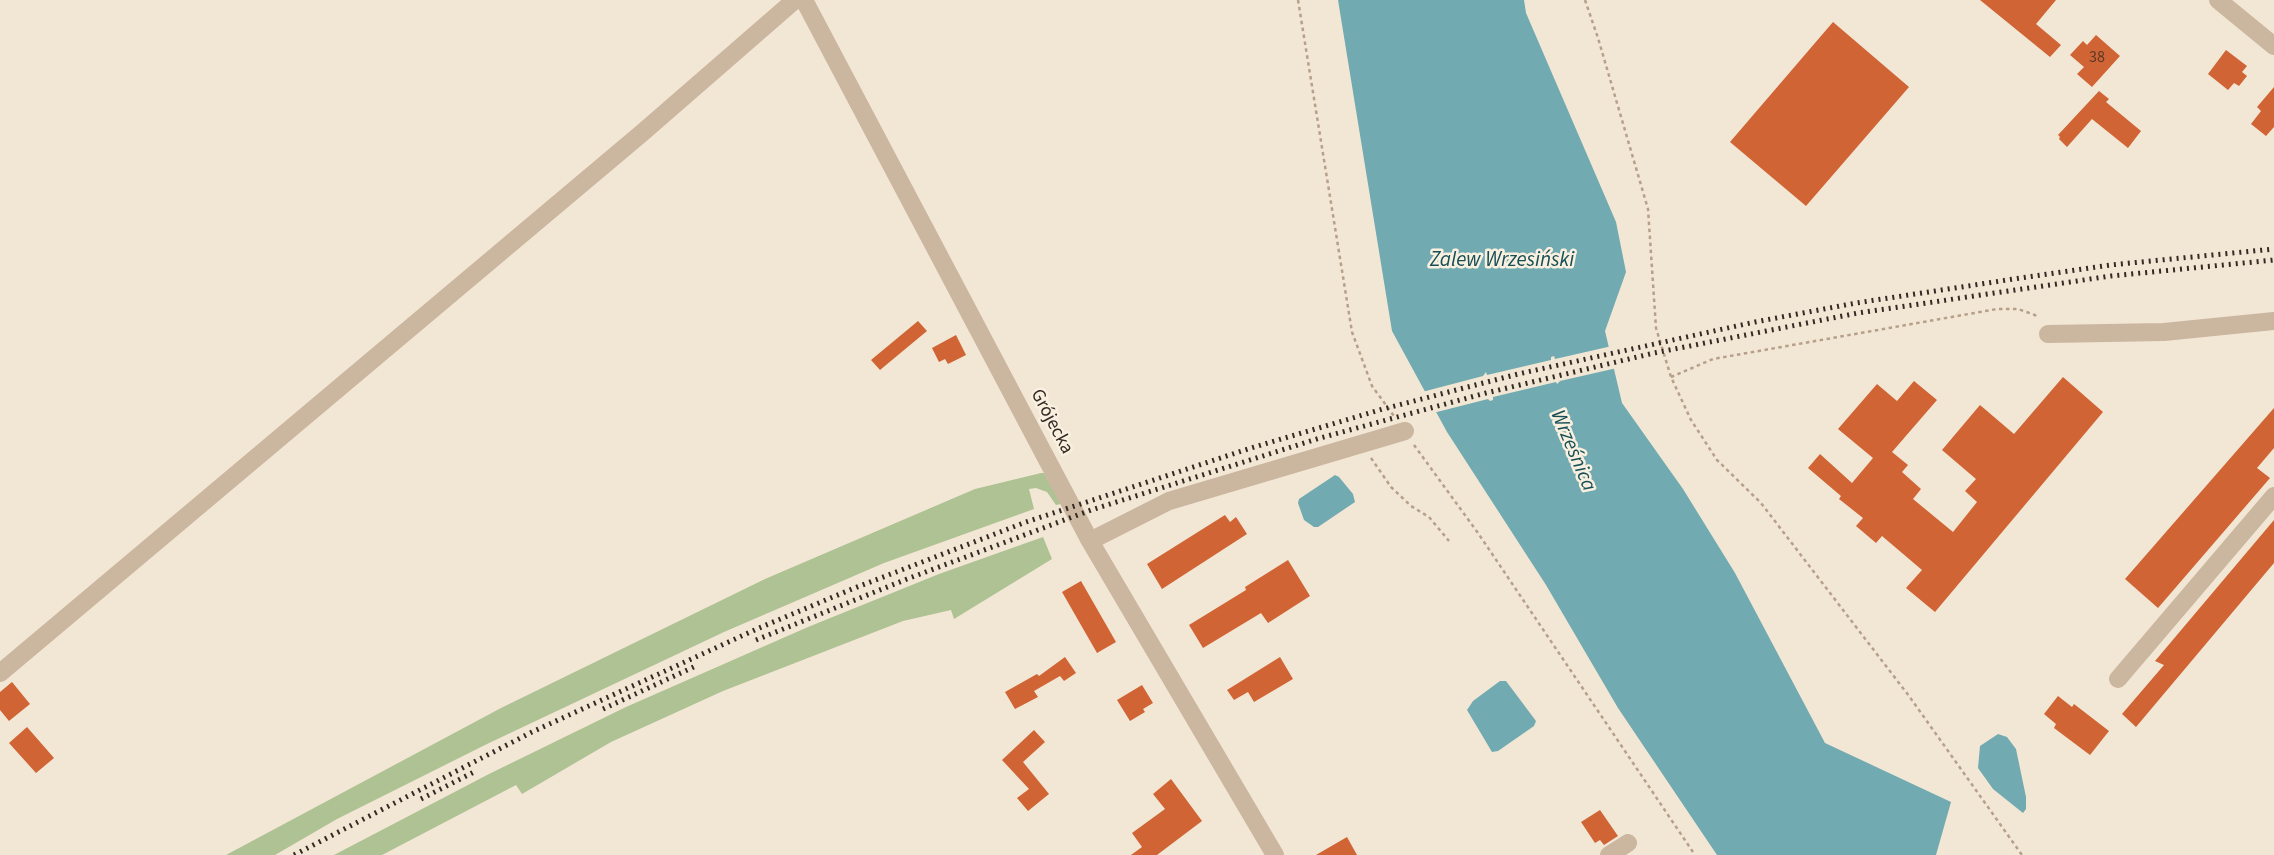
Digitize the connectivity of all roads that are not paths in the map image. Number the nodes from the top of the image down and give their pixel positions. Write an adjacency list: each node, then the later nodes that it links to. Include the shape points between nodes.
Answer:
1 (795, 0): 10 (street)
2 (804, 0): 9 (street, Grójecka)
3 (2218, 0): 4 (street)
4 (2274, 46)
5 (2274, 321): 6 (street, via 2164,332)
6 (2048, 334)
7 (1405, 431): 9 (street, via 1169,501)
8 (2274, 496): 11 (street)
9 (1090, 541): 13 (street, Grójecka)
10 (0, 673)
11 (2118, 679)
12 (1628, 843): 14 (street)
13 (1275, 855)
14 (1609, 855)

